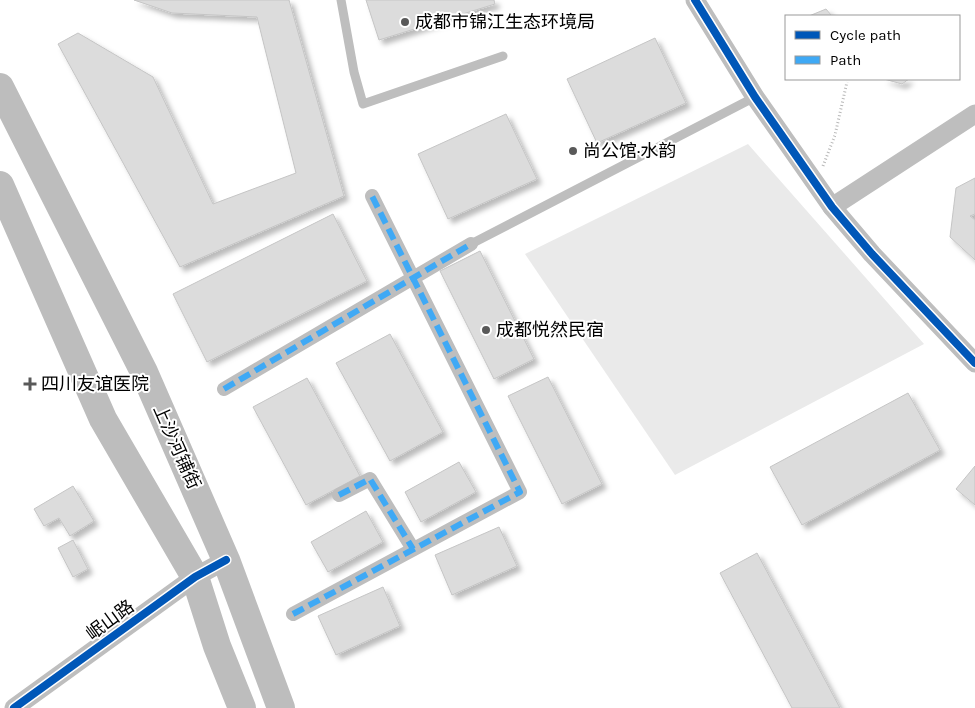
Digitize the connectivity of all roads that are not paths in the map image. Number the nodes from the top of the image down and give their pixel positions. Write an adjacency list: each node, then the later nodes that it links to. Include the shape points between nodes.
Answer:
1 (341, 0): 3 (lane, via 363,104)
2 (695, 0): 5 (street)
3 (503, 56)
4 (0, 87): 16 (main road, 上沙河铺街, via 144,372)
5 (755, 96): 9 (street); 10 (lane)
6 (975, 114): 9 (street)
7 (0, 185): 17 (main road, via 103,419)
8 (372, 196): 11 (street)
9 (832, 207): 12 (street)
10 (471, 244): 11 (street)
11 (414, 277): 13 (street); 15 (street, via 520,492)
12 (975, 363)
13 (224, 389)
14 (339, 495): 15 (street, via 370,479)
15 (413, 550): 18 (street)
16 (226, 560): 17 (street, 岷山路); 21 (main road, 上沙河铺街)
17 (195, 577): 19 (street, 岷山路); 20 (main road, via 217,646)
18 (293, 614)
19 (14, 708)
20 (242, 708)
21 (280, 708)

